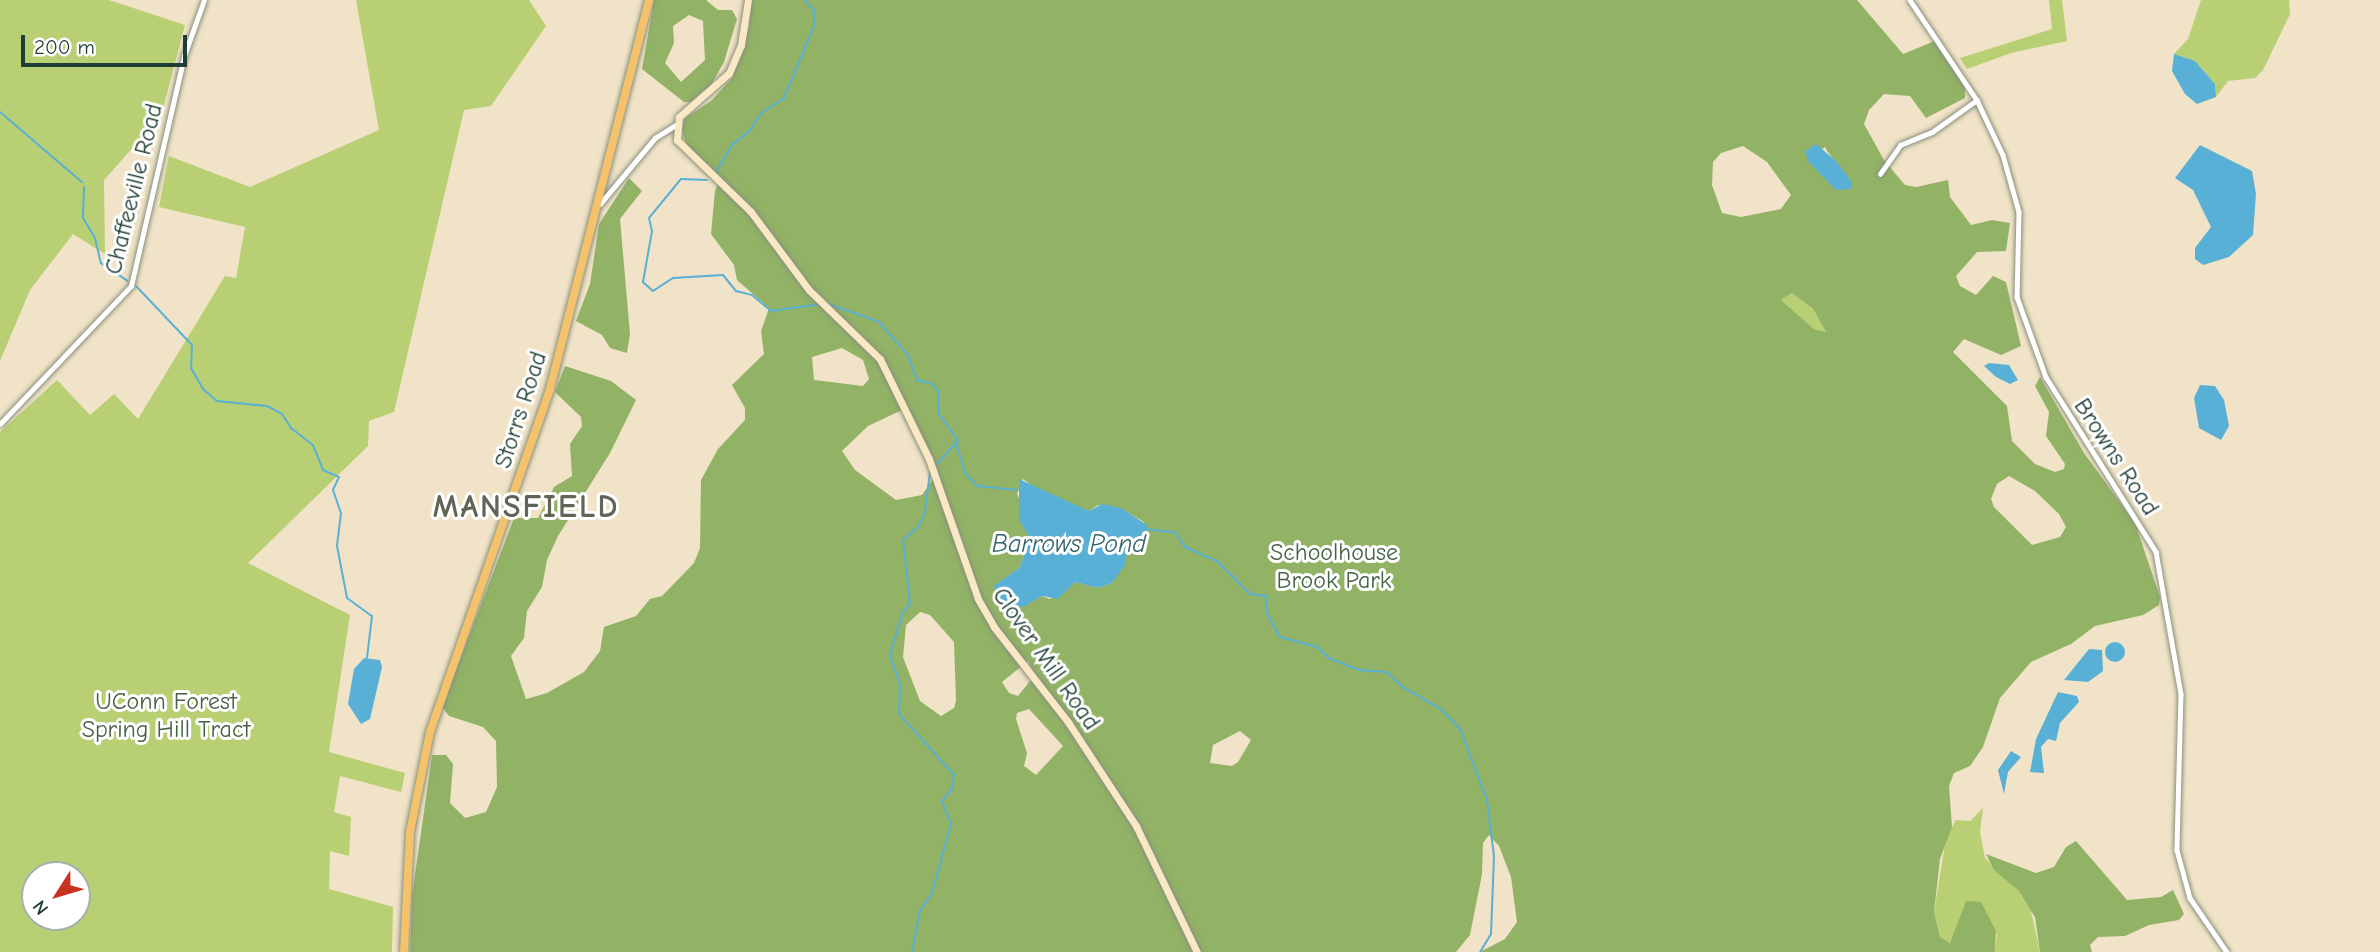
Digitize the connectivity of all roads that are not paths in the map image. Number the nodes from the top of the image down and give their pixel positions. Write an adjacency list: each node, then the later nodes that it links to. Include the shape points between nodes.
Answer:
1 (204, 0): 9 (street, Chaffeeville Road, via 184,56 131,286)
2 (649, 0): 8 (main road, Storrs Road)
3 (748, 0): 6 (street, via 741,45 729,73 682,113)
4 (1910, 0): 5 (street, Browns Road)
5 (1977, 100): 7 (street, via 1932,132 1900,145); 12 (street, Browns Road, via 1998,140 2017,202 2017,297 2027,330 2059,403 2156,552 2182,694 2176,761 2179,862 2190,898)
6 (676, 125): 8 (street, via 655,138); 11 (street, Clover Mill Road, via 680,145 751,212 821,302 880,359 929,459 978,599 1068,722 1136,826)
7 (1880, 174)
8 (599, 204): 10 (main road, Storrs Road, via 550,389 430,733 410,832)
9 (0, 424)
10 (404, 952)
11 (1197, 952)
12 (2227, 952)

